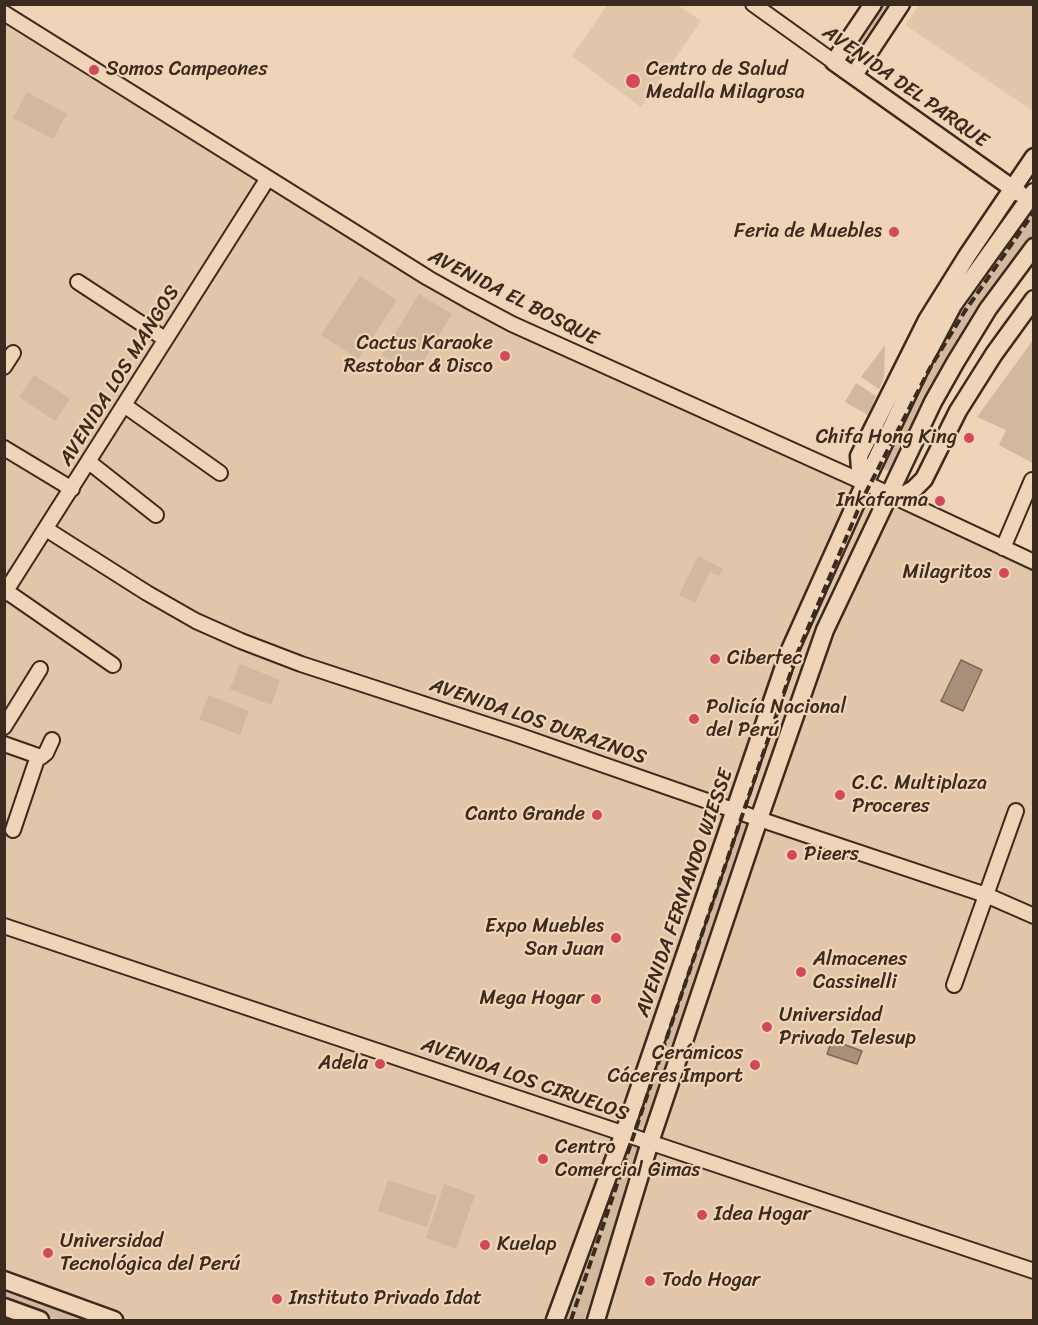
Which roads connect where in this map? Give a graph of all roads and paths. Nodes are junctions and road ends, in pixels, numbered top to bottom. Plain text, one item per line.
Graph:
1 (753, 4) edge
2 (873, 4) edge
3 (901, 4) edge
4 (4, 13) edge
5 (834, 62) junction
6 (854, 75) junction
7 (1034, 157) edge
8 (268, 178) junction
9 (1012, 188) junction
10 (1032, 198) edge
11 (1034, 247) edge
12 (78, 282) dead end
13 (1034, 300) edge
14 (165, 339) junction
15 (14, 353) dead end
16 (4, 367) edge
17 (124, 405) junction
18 (4, 448) edge
19 (88, 462) junction
20 (220, 473) dead end
21 (1034, 481) edge
22 (865, 483) junction
23 (72, 489) junction
24 (889, 495) junction
25 (156, 515) dead end
26 (46, 529) junction
27 (1003, 548) junction
28 (1034, 562) edge
29 (824, 574) junction
30 (847, 584) junction
31 (5, 593) edge
32 (113, 665) dead end
33 (40, 669) dead end
34 (4, 727) edge
35 (761, 736) junction
36 (52, 740) dead end
37 (4, 744) edge
38 (785, 744) junction
39 (38, 756) junction
40 (735, 810) junction
41 (1016, 811) dead end
42 (759, 819) junction
43 (14, 830) dead end
44 (986, 895) junction
45 (1034, 916) edge
46 (4, 926) edge
47 (954, 986) dead end
48 (624, 1133) junction
49 (650, 1142) junction
50 (1034, 1271) edge
51 (4, 1280) edge
52 (4, 1307) edge
53 (40, 1320) edge
54 (114, 1320) edge
55 (555, 1320) edge
56 (596, 1320) edge

1 - 5 street, AVENIDA DEL PARQUE
2 - 5 main road
3 - 6 main road
4 - 8 street, AVENIDA EL BOSQUE
5 - 6 main road, AVENIDA DEL PARQUE
6 - 9 main road, AVENIDA DEL PARQUE
7 - 9 main road
8 - 14 street, AVENIDA LOS MANGOS
8 - 22 street, AVENIDA EL BOSQUE
9 - 10 main road, AVENIDA DEL PARQUE
9 - 22 main road
10 - 22 main road, AVENIDA FERNANDO WIESSE
11 - 24 main road
12 - 14 street
13 - 24 main road
14 - 17 street, AVENIDA LOS MANGOS
15 - 16 street
17 - 19 street, AVENIDA LOS MANGOS
17 - 20 street
18 - 23 street
19 - 23 street, AVENIDA LOS MANGOS
19 - 25 street
21 - 27 street
22 - 24 street, AVENIDA EL BOSQUE
22 - 29 main road, AVENIDA FERNANDO WIESSE
23 - 26 street, AVENIDA LOS MANGOS
24 - 27 street, AVENIDA EL BOSQUE
24 - 30 main road
26 - 31 street, AVENIDA LOS MANGOS
26 - 40 street, AVENIDA LOS DURAZNOS
27 - 28 street, AVENIDA EL BOSQUE
29 - 30 main road
29 - 35 main road, AVENIDA FERNANDO WIESSE
30 - 38 main road
31 - 32 street
33 - 34 street
35 - 38 main road
35 - 40 main road, AVENIDA FERNANDO WIESSE
36 - 39 street
37 - 39 street
38 - 42 main road
39 - 43 street
40 - 42 street, AVENIDA LOS DURAZNOS
40 - 48 main road, AVENIDA FERNANDO WIESSE
41 - 44 street
42 - 44 street, AVENIDA LOS DURAZNOS
42 - 49 main road
44 - 45 street, AVENIDA LOS DURAZNOS
44 - 47 street
46 - 48 street, AVENIDA LOS CIRUELOS
48 - 49 street, AVENIDA LOS CIRUELOS
48 - 55 main road, AVENIDA FERNANDO WIESSE
49 - 50 street, AVENIDA LOS CIRUELOS
49 - 56 main road
51 - 54 main road
52 - 53 main road

